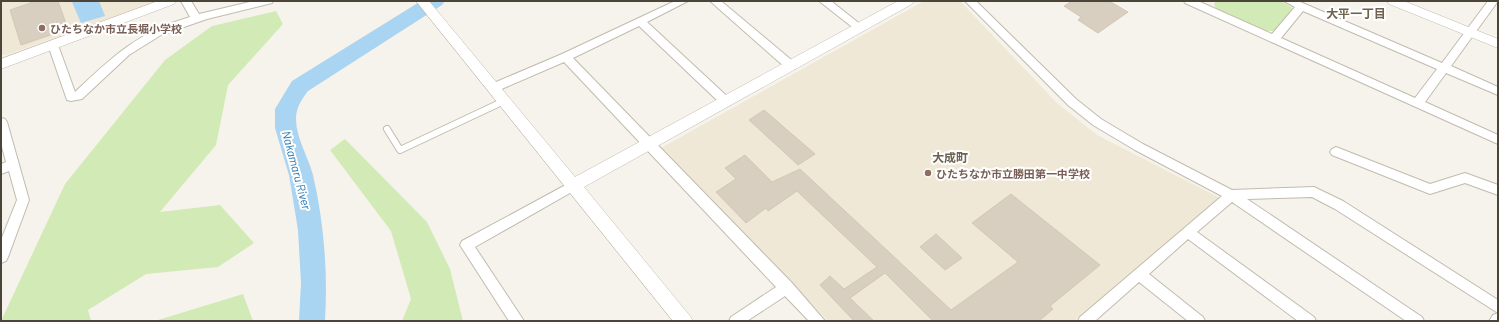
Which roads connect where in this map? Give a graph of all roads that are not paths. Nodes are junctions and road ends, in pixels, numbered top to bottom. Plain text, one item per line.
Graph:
1 (170, 1) edge
2 (186, 1) edge
3 (268, 1) edge
4 (422, 1) edge
5 (683, 1) edge
6 (715, 1) edge
7 (824, 1) edge
8 (908, 1) edge
9 (970, 1) edge
10 (1189, 1) edge
11 (1289, 1) edge
12 (1393, 1) edge
13 (1493, 1) edge
14 (1207, 4) edge
15 (1301, 6) junction
16 (196, 18) junction
17 (641, 22) junction
18 (860, 28) junction
19 (1469, 32) junction
20 (1274, 39) junction
21 (1498, 44) edge
22 (53, 45) junction
23 (566, 57) junction
24 (1, 64) edge
25 (791, 66) junction
26 (1444, 68) junction
27 (493, 88) junction
28 (1498, 91) edge
29 (504, 102) junction
30 (726, 102) junction
31 (1418, 103) junction
32 (1, 122) edge
33 (387, 129) dead end
34 (1498, 140) edge
35 (4, 144) edge
36 (648, 144) junction
37 (1336, 152) dead end
38 (13, 164) junction
39 (1, 169) edge
40 (573, 186) junction
41 (1498, 190) edge
42 (1231, 195) junction
43 (1188, 232) junction
44 (1, 257) edge
45 (1139, 274) junction
46 (787, 287) junction
47 (1498, 307) edge
48 (518, 321) edge
49 (684, 321) edge
50 (736, 321) edge
51 (818, 321) edge
52 (1085, 321) edge
53 (1198, 321) edge
54 (1309, 321) edge
55 (1417, 321) edge

1 - 22 street
2 - 16 street
3 - 16 street
4 - 27 street
5 - 17 street
6 - 25 street
7 - 18 street
8 - 18 street
9 - 42 street
10 - 14 street
11 - 15 street
12 - 19 street
13 - 19 street
14 - 20 street
15 - 20 street
15 - 26 street
16 - 22 street
17 - 23 street
17 - 30 street
18 - 25 street
19 - 21 street
19 - 26 street
20 - 31 street
22 - 24 street
23 - 27 street
23 - 36 street
25 - 30 street
26 - 28 street
26 - 31 street
27 - 29 street
29 - 33 lane
29 - 40 street
30 - 36 street
31 - 34 street
32 - 35 street
35 - 38 street
36 - 40 street
36 - 46 street
37 - 41 street
38 - 39 street
38 - 44 street
40 - 48 street
40 - 49 street
42 - 43 street
42 - 47 street
42 - 55 street
43 - 45 street
43 - 54 street
45 - 52 street
45 - 53 street
46 - 50 street
46 - 51 street

